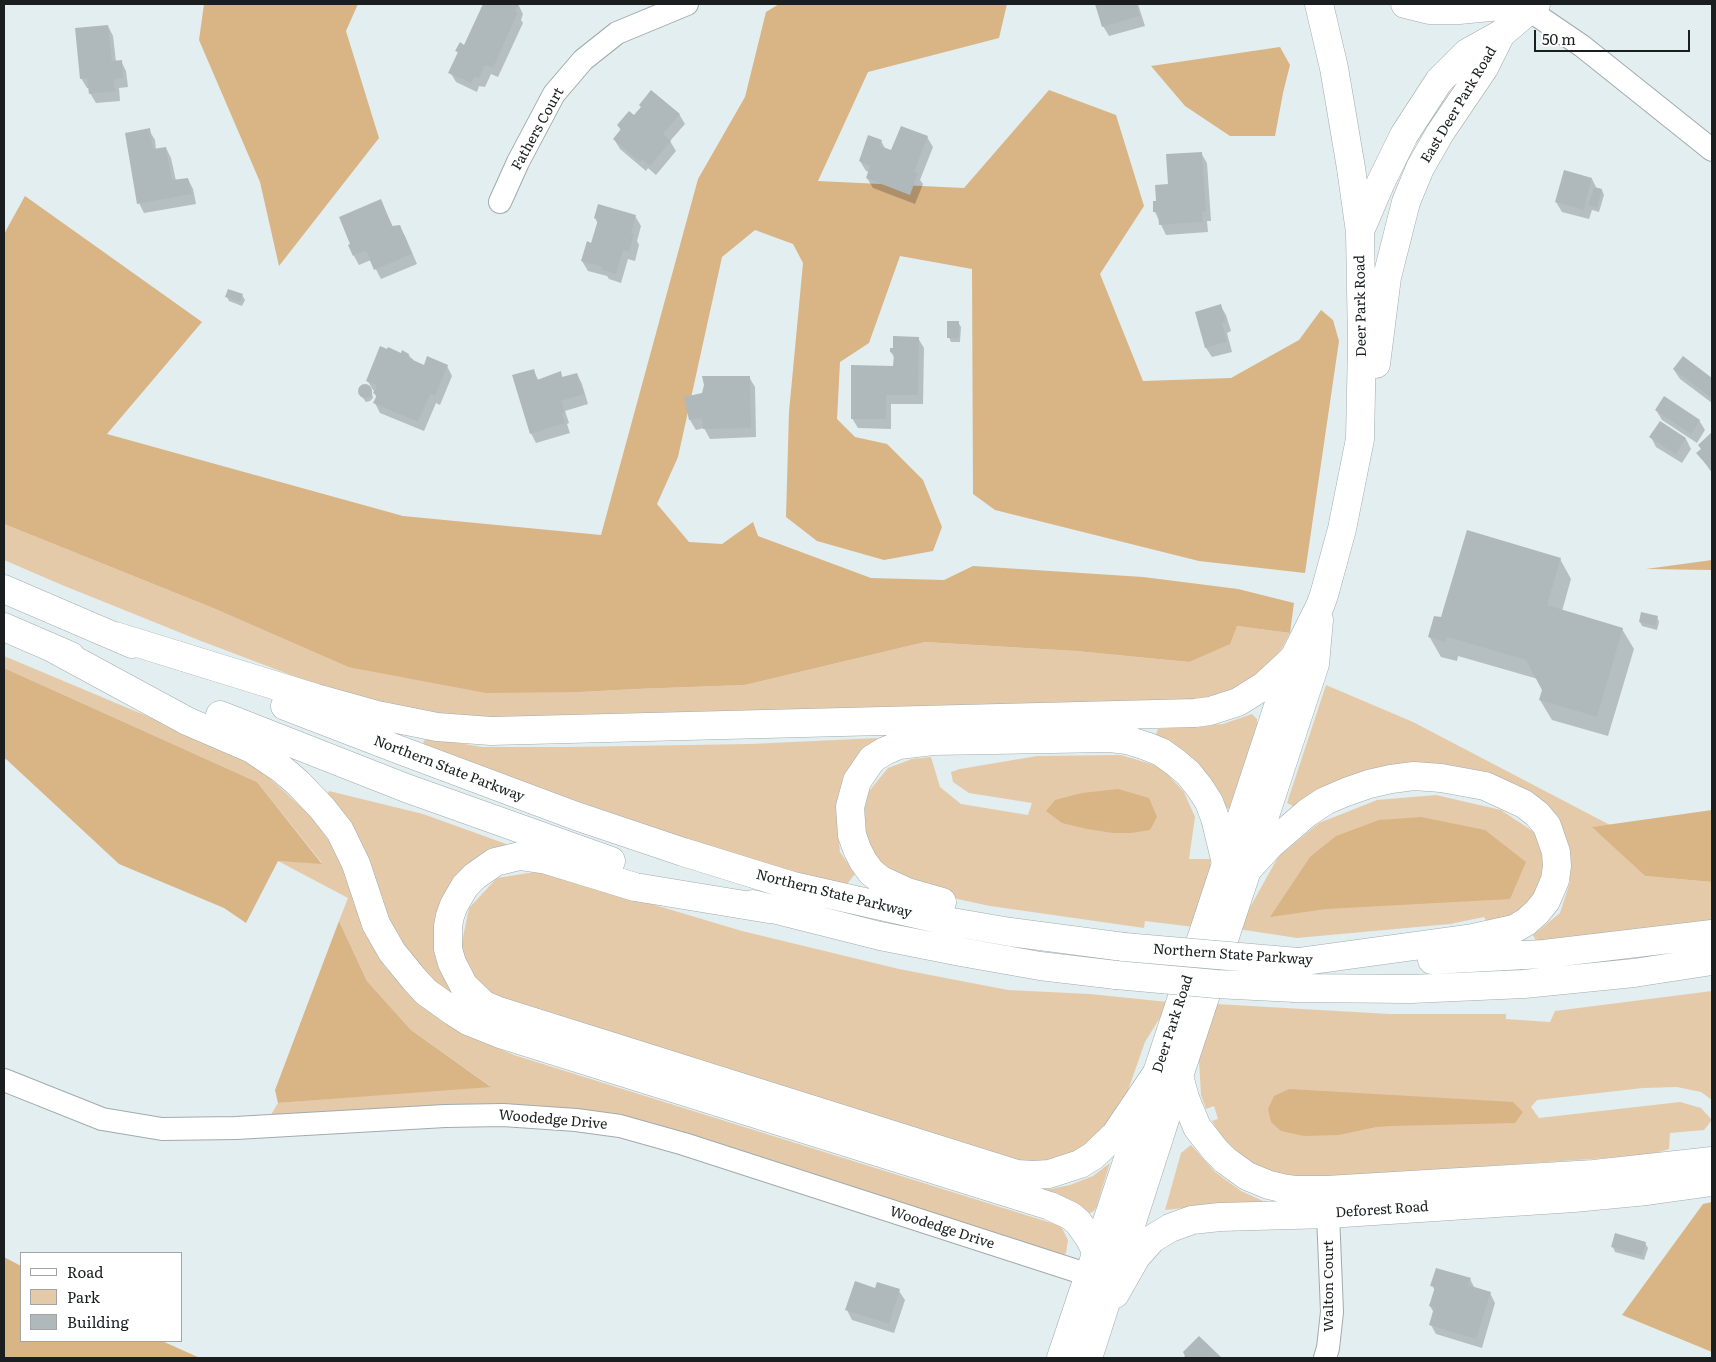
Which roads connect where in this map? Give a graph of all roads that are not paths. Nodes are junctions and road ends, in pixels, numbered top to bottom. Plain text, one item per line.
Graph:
1 (687, 4) edge
2 (1319, 4) edge
3 (1405, 4) edge
4 (1532, 7) edge
5 (1501, 34) junction
6 (1712, 150) edge
7 (500, 202) dead end
8 (1360, 232) junction
9 (1360, 438) junction
10 (4, 589) edge
11 (1320, 606) junction
12 (4, 627) edge
13 (114, 636) junction
14 (54, 649) junction
15 (1294, 658) junction
16 (1237, 866) junction
17 (769, 909) junction
18 (1712, 934) edge
19 (1068, 940) junction
20 (1712, 961) edge
21 (1298, 962) junction
22 (1168, 1075) junction
23 (4, 1080) edge
24 (1712, 1161) edge
25 (1712, 1182) edge
26 (1328, 1214) junction
27 (1093, 1264) junction
28 (1100, 1320) junction
29 (1061, 1358) edge
30 (1088, 1358) edge
31 (1325, 1358) edge

1 - 7 street, Fathers Court
2 - 8 main road, Deer Park Road
3 - 4 main road
4 - 5 main road, East Deer Park Road
4 - 6 street
5 - 8 main road, East Deer Park Road
5 - 9 main road, East Deer Park Road
8 - 9 main road, Deer Park Road
9 - 11 main road, Deer Park Road
10 - 13 main road, Northern State Parkway
11 - 15 main road, Deer Park Road
11 - 16 main road, Deer Park Road
12 - 14 main road, Northern State Parkway
13 - 15 main road
13 - 19 main road, Northern State Parkway
14 - 17 main road, Northern State Parkway
14 - 27 main road
15 - 16 main road, Deer Park Road
16 - 19 main road
16 - 21 main road
16 - 22 main road, Deer Park Road
17 - 20 main road, Northern State Parkway, bridge
17 - 22 main road
18 - 21 main road, Northern State Parkway
19 - 21 main road, Northern State Parkway, bridge
22 - 24 main road, Deforest Road
22 - 27 main road, Deer Park Road
22 - 28 main road, Deer Park Road
23 - 27 street, Woodedge Drive
25 - 26 main road, Deforest Road
26 - 28 main road, Deforest Road
26 - 31 street, Walton Court
27 - 29 main road, Deer Park Road
28 - 30 main road, Deer Park Road

